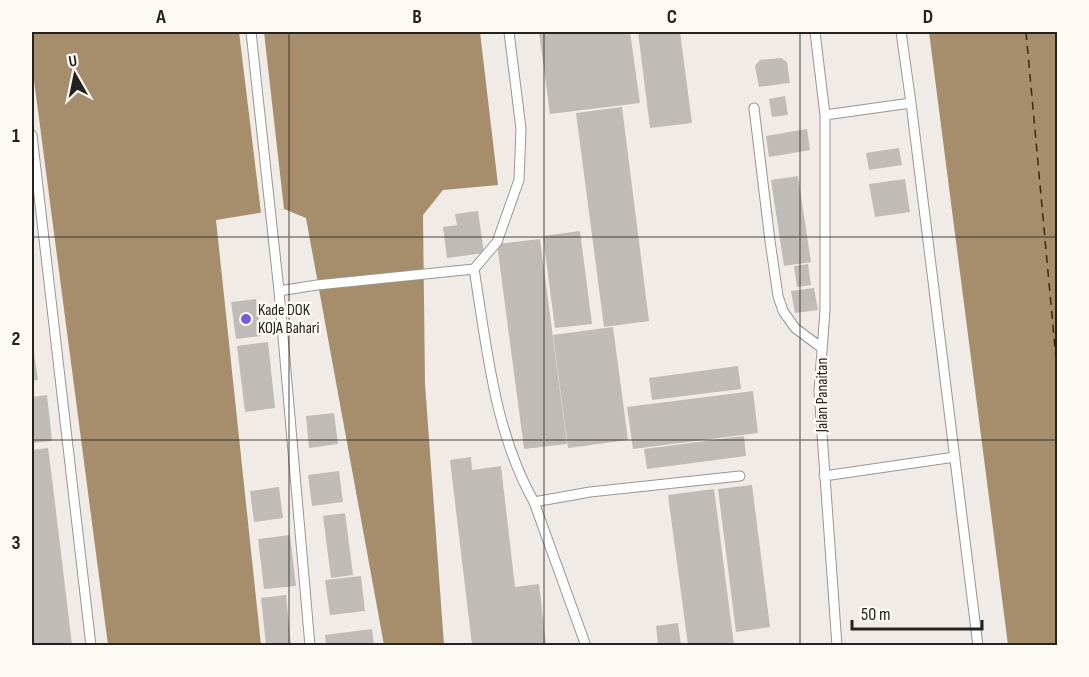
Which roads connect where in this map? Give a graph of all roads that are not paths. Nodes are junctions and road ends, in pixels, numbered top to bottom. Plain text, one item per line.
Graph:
1 (251, 32) edge
2 (509, 32) edge
3 (815, 32) edge
4 (902, 32) edge
5 (912, 103) junction
6 (754, 108) dead end
7 (825, 115) junction
8 (32, 135) edge
9 (474, 269) junction
10 (279, 291) junction
11 (822, 348) junction
12 (955, 457) junction
13 (740, 476) dead end
14 (824, 476) junction
15 (534, 502) junction
16 (91, 645) edge
17 (310, 645) edge
18 (586, 645) edge
19 (837, 645) edge
20 (978, 645) edge

1 - 10 lane
2 - 9 lane
3 - 7 lane, Jalan Panaitan
4 - 5 lane
5 - 7 lane
5 - 12 lane
6 - 11 lane
7 - 11 lane, Jalan Panaitan
8 - 16 lane
9 - 10 lane
9 - 15 lane
10 - 17 lane
11 - 14 lane, Jalan Panaitan
12 - 14 lane
12 - 20 lane
13 - 15 lane
14 - 19 lane, Jalan Panaitan
15 - 18 lane

